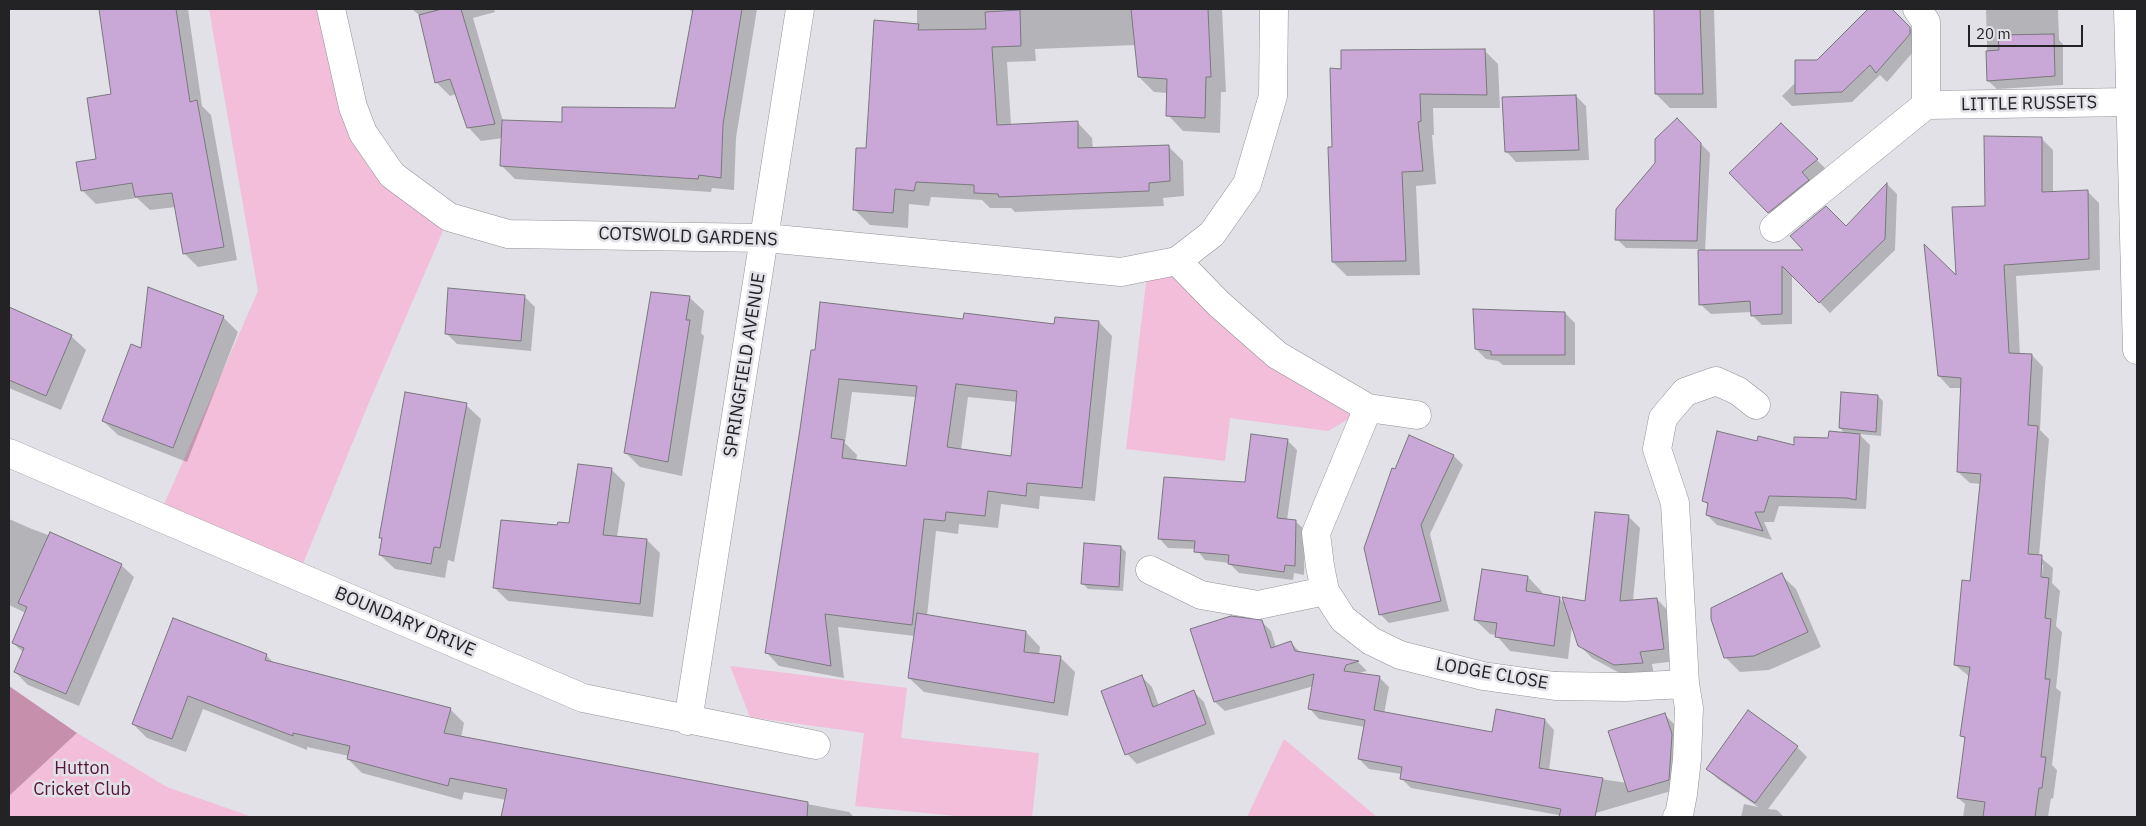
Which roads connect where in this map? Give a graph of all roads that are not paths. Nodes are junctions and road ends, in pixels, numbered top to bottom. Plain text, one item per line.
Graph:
1 (331, 9) edge
2 (800, 9) edge
3 (1274, 9) edge
4 (1917, 9) edge
5 (2128, 9) edge
6 (2132, 102) junction
7 (1926, 105) junction
8 (1774, 228) dead end
9 (766, 238) junction
10 (1177, 262) junction
11 (2137, 350) edge
12 (1756, 405) dead end
13 (1368, 408) junction
14 (1417, 415) dead end
15 (9, 453) edge
16 (1150, 570) dead end
17 (1325, 591) junction
18 (1685, 684) junction
19 (688, 721) junction
20 (816, 745) dead end
21 (1677, 817) edge

1 - 9 street, COTSWOLD GARDENS
2 - 9 street, SPRINGFIELD AVENUE
3 - 10 street, COTSWOLD GARDENS
4 - 7 street
5 - 6 street
6 - 7 street, LITTLE RUSSETS
6 - 11 street
7 - 8 street
9 - 10 street, COTSWOLD GARDENS
9 - 19 street, SPRINGFIELD AVENUE
10 - 13 street
12 - 18 street
13 - 14 street
13 - 17 street, LODGE CLOSE
15 - 19 street, BOUNDARY DRIVE
16 - 17 street
17 - 18 street, LODGE CLOSE
18 - 21 street
19 - 20 street, BOUNDARY DRIVE

